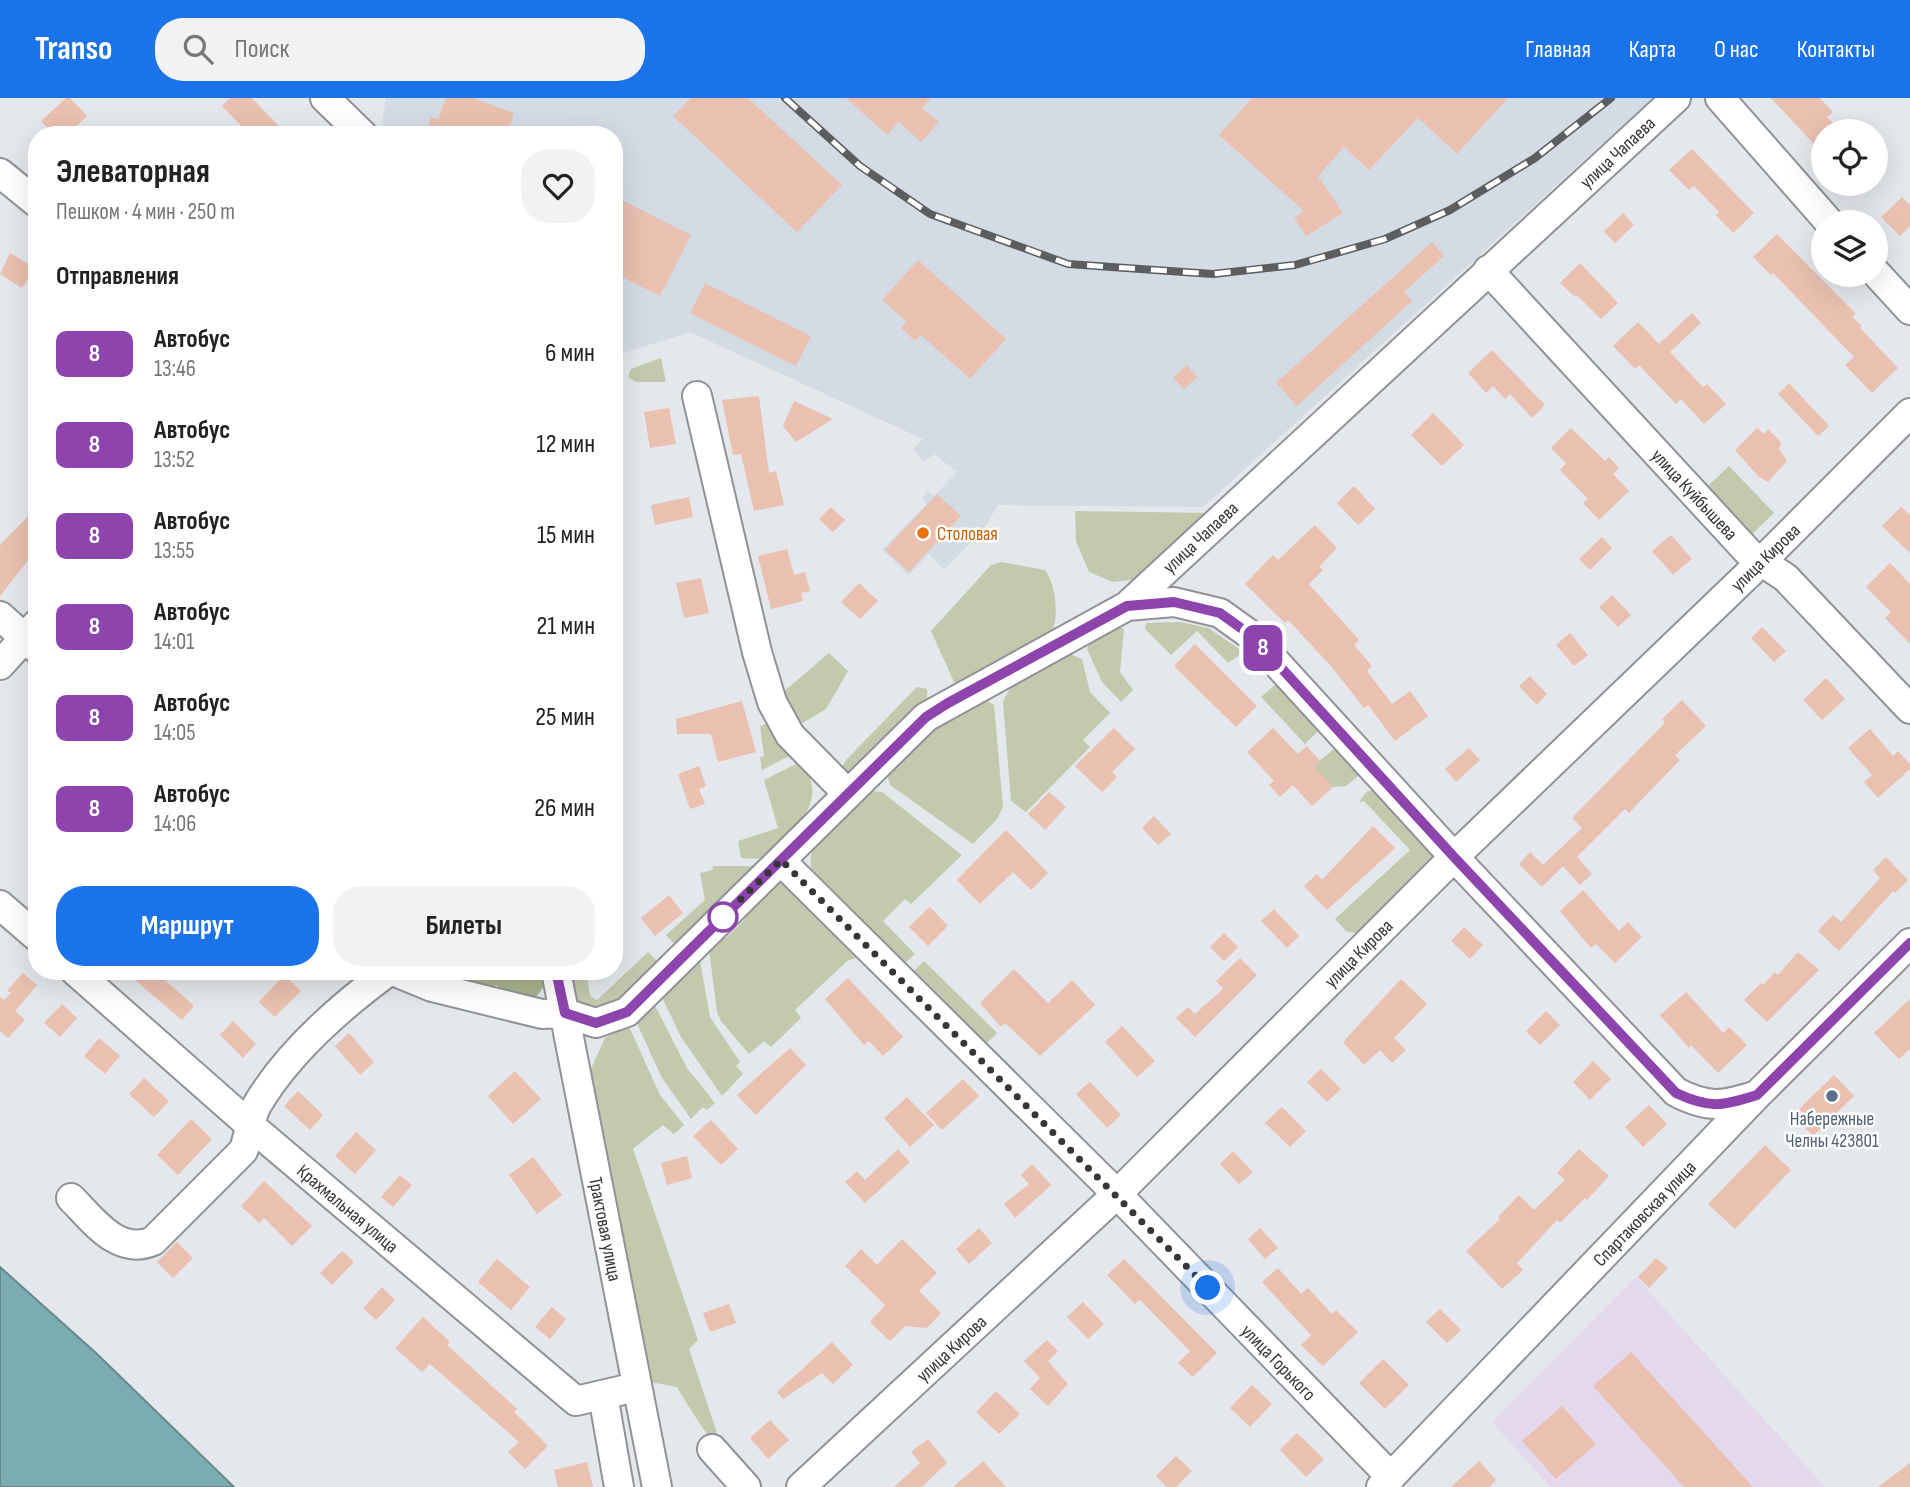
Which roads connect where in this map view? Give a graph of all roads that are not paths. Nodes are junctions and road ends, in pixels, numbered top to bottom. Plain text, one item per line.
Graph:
1 (325, 98) edge
2 (1676, 98) edge
3 (1720, 98) edge
4 (354, 126) edge
5 (0, 173) edge
6 (28, 196) edge
7 (1818, 210) edge
8 (1488, 270) junction
9 (1888, 286) edge
10 (1910, 310) edge
11 (697, 396) dead end
12 (1910, 413) edge
13 (1762, 561) junction
14 (1127, 606) junction
15 (0, 617) edge
16 (28, 634) edge
17 (28, 641) edge
18 (0, 665) edge
19 (1910, 709) edge
20 (848, 793) junction
21 (1454, 857) junction
22 (781, 860) junction
23 (0, 905) edge
24 (28, 929) edge
25 (1910, 943) edge
26 (85, 980) edge
27 (378, 980) edge
28 (409, 980) edge
29 (558, 980) edge
30 (565, 1013) junction
31 (1757, 1095) junction
32 (252, 1127) junction
33 (1117, 1194) junction
34 (71, 1198) dead end
35 (636, 1387) junction
36 (603, 1395) junction
37 (712, 1449) dead end
38 (1386, 1482) edge
39 (618, 1487) edge
40 (657, 1487) edge
41 (746, 1487) edge
42 (801, 1487) edge

1 - 4 street
2 - 8 street, улица Чапаева
3 - 7 street
5 - 6 street
8 - 13 street, улица Куйбышева
8 - 14 street, улица Чапаева
9 - 10 street
11 - 20 street
12 - 13 street, улица Кирова
13 - 19 street, улица Куйбышева
13 - 21 street, улица Кирова
14 - 20 street, улица Чапаева
14 - 21 street
15 - 16 street
17 - 18 street
20 - 22 street, улица Чапаева
21 - 31 street
21 - 33 street, улица Кирова
22 - 30 street, улица Чапаева
22 - 33 street, улица Горького
23 - 24 street
25 - 31 street, Спартаковская улица
26 - 32 street, Крахмальная улица
27 - 32 street
28 - 30 street, улица Чапаева
29 - 30 street, Трактовая улица
30 - 35 street, Трактовая улица
31 - 38 street, Спартаковская улица
32 - 34 street
32 - 36 street, Крахмальная улица
33 - 38 street, улица Горького
33 - 42 street, улица Кирова
35 - 36 street, Крахмальная улица
35 - 40 street, Трактовая улица
36 - 39 street
37 - 41 street

